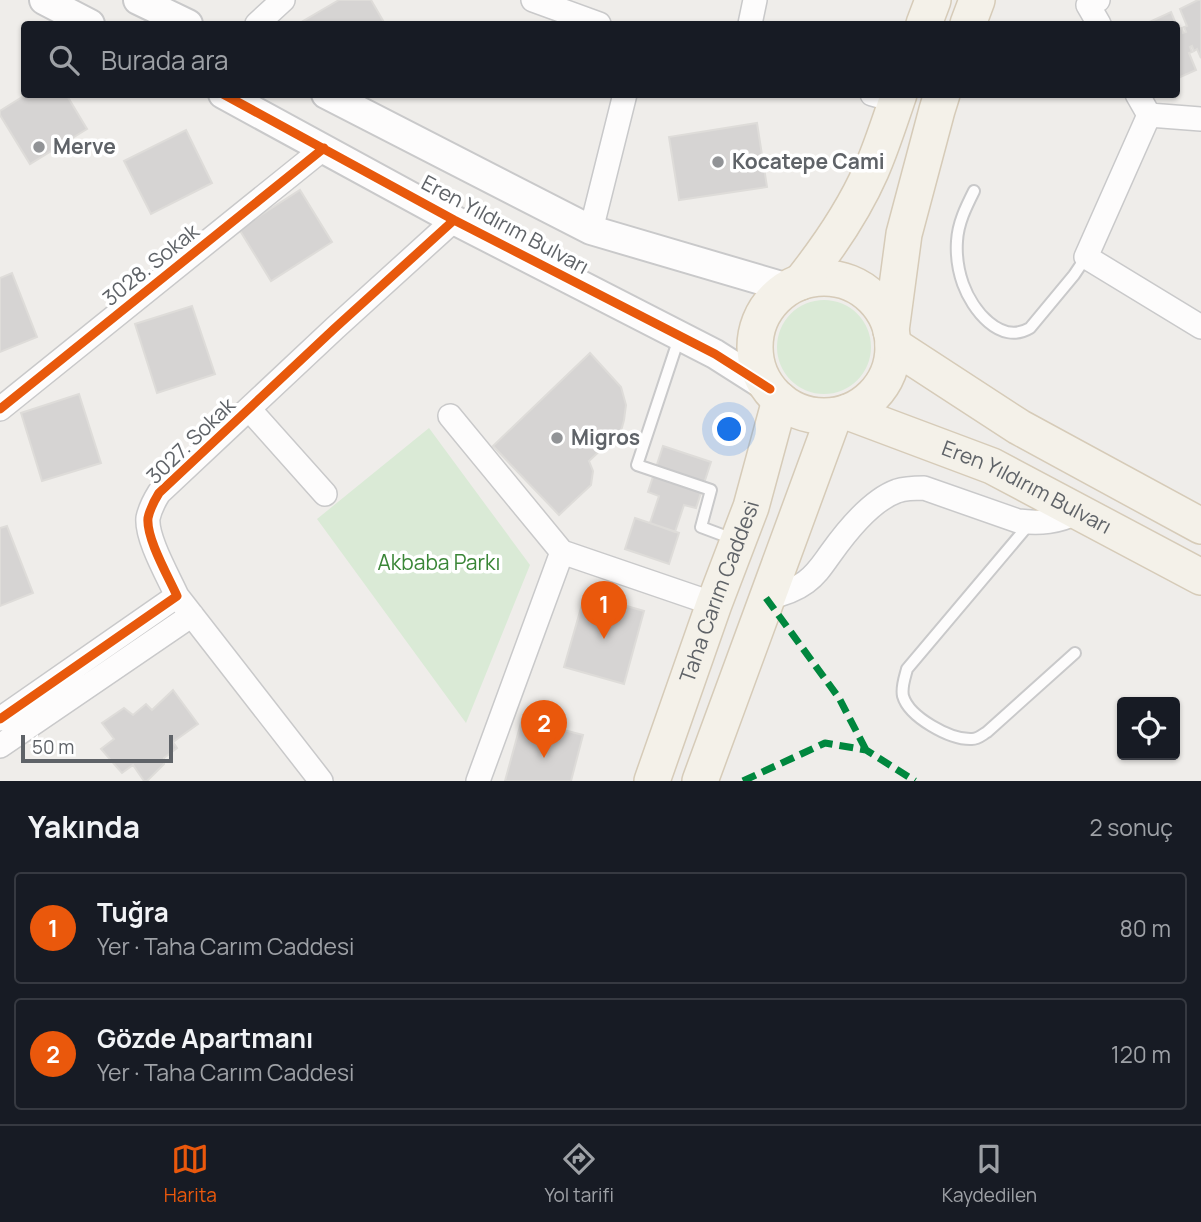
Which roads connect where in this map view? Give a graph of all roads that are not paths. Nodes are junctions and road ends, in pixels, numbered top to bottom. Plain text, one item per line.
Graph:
1 (44, 0) edge
2 (138, 0) edge
3 (283, 0) edge
4 (533, 0) edge
5 (755, 0) edge
6 (933, 0) edge
7 (976, 0) edge
8 (1098, 0) edge
9 (84, 21) edge
10 (182, 21) edge
11 (260, 21) edge
12 (591, 21) edge
13 (751, 21) edge
14 (925, 21) edge
15 (969, 21) edge
16 (1097, 21) edge
17 (230, 98) edge
18 (334, 98) edge
19 (624, 98) edge
20 (889, 98) edge
21 (941, 98) edge
22 (1140, 98) edge
23 (1149, 115) junction
24 (1201, 119) edge
25 (324, 148) junction
26 (974, 191) dead end
27 (454, 220) junction
28 (591, 230) junction
29 (1086, 257) junction
30 (795, 285) junction
31 (1201, 327) edge
32 (680, 336) junction
33 (892, 338) junction
34 (775, 395) junction
35 (0, 409) edge
36 (249, 409) junction
37 (841, 414) junction
38 (450, 416) dead end
39 (325, 494) dead end
40 (1078, 512) junction
41 (1031, 522) junction
42 (1201, 526) edge
43 (738, 541) junction
44 (562, 552) junction
45 (1201, 577) edge
46 (177, 596) junction
47 (766, 598) junction
48 (714, 604) junction
49 (192, 615) junction
50 (1075, 653) dead end
51 (0, 719) edge
52 (0, 746) edge
53 (321, 781) edge
54 (478, 781) edge
55 (652, 781) edge
56 (700, 781) edge

1 - 9 street
2 - 10 street
3 - 11 street
4 - 12 street
5 - 13 street
6 - 14 main road
7 - 15 main road
8 - 16 street
17 - 25 street, Eren Yıldırım Bulvarı
18 - 28 street, Eren Yıldırım Bulvarı
19 - 28 street
20 - 30 main road
21 - 33 main road
22 - 23 street
23 - 24 street
23 - 29 street
25 - 27 street, Eren Yıldırım Bulvarı
25 - 35 street, 3028. Sokak
26 - 29 lane
27 - 32 street, Eren Yıldırım Bulvarı
27 - 36 street, 3027. Sokak
28 - 30 street, Eren Yıldırım Bulvarı
29 - 31 street
30 - 33 main road
30 - 34 main road
32 - 34 street, Eren Yıldırım Bulvarı
32 - 43 lane
33 - 37 main road
33 - 42 main road
34 - 37 main road
34 - 43 main road, Taha Carım Caddesi
36 - 39 street
36 - 46 street, 3027. Sokak
37 - 40 main road, Eren Yıldırım Bulvarı
37 - 47 main road
38 - 44 street
40 - 41 street
40 - 45 main road, Eren Yıldırım Bulvarı
41 - 47 street
41 - 50 lane
43 - 48 main road, Taha Carım Caddesi
44 - 48 street
44 - 54 street
46 - 49 street, 3027. Sokak
46 - 51 street
47 - 56 main road
48 - 55 main road, Taha Carım Caddesi
49 - 52 street
49 - 53 street, 3027. Sokak

